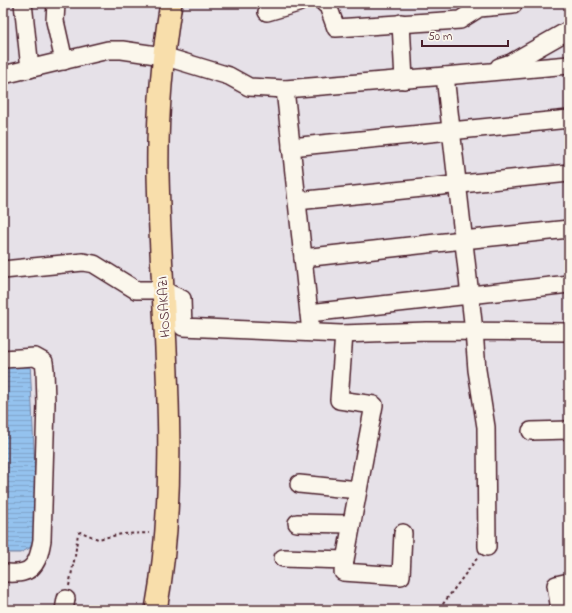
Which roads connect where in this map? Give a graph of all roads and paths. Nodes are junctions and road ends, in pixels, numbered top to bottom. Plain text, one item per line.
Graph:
1 (23, 3) edge
2 (56, 3) edge
3 (171, 3) edge
4 (298, 3) edge
5 (324, 3) edge
6 (513, 5) dead end
7 (267, 12) dead end
8 (401, 23) junction
9 (569, 30) edge
10 (163, 56) junction
11 (64, 61) junction
12 (569, 65) edge
13 (30, 69) junction
14 (482, 73) junction
15 (3, 75) edge
16 (445, 76) junction
17 (404, 80) junction
18 (285, 88) junction
19 (569, 119) edge
20 (451, 130) junction
21 (291, 147) junction
22 (569, 173) edge
23 (457, 185) junction
24 (297, 201) junction
25 (569, 230) edge
26 (463, 240) junction
27 (303, 258) junction
28 (3, 270) edge
29 (569, 284) edge
30 (162, 290) junction
31 (469, 295) junction
32 (309, 313) junction
33 (474, 331) junction
34 (569, 332) edge
35 (311, 333) junction
36 (344, 334) junction
37 (3, 359) edge
38 (569, 430) edge
39 (531, 431) dead end
40 (299, 484) dead end
41 (358, 490) junction
42 (297, 522) dead end
43 (352, 524) junction
44 (166, 533) junction
45 (403, 533) dead end
46 (486, 547) joint
47 (283, 558) dead end
48 (345, 560) junction
49 (3, 573) edge
50 (569, 582) edge
51 (65, 604) edge
52 (156, 610) edge
53 (441, 610) edge
54 (560, 610) edge

1 - 13 street
2 - 11 street
3 - 10 main road, HOSAKAZI
4 - 7 street
5 - 8 street
6 - 8 street
8 - 17 street
9 - 14 street
10 - 11 street
10 - 18 street
10 - 30 main road, HOSAKAZI
11 - 13 street
12 - 14 street
13 - 15 street
14 - 16 street
16 - 17 street
16 - 20 street
17 - 18 street
18 - 21 street
19 - 20 street
20 - 21 street
20 - 23 street
21 - 24 street
22 - 23 street
23 - 24 street
23 - 26 street
24 - 27 street
25 - 26 street
26 - 27 street
26 - 31 street
27 - 32 street
28 - 30 street
29 - 31 street
30 - 35 street
30 - 44 main road, HOSAKAZI
31 - 32 street
31 - 33 street
32 - 35 street
33 - 34 street
33 - 36 street
33 - 46 street
35 - 36 street
36 - 41 street
37 - 49 street
38 - 39 street
40 - 41 street
41 - 43 street
42 - 43 street
43 - 48 street
44 - 51 path
44 - 52 main road, HOSAKAZI
45 - 48 street
46 - 53 path
47 - 48 street
50 - 54 street

